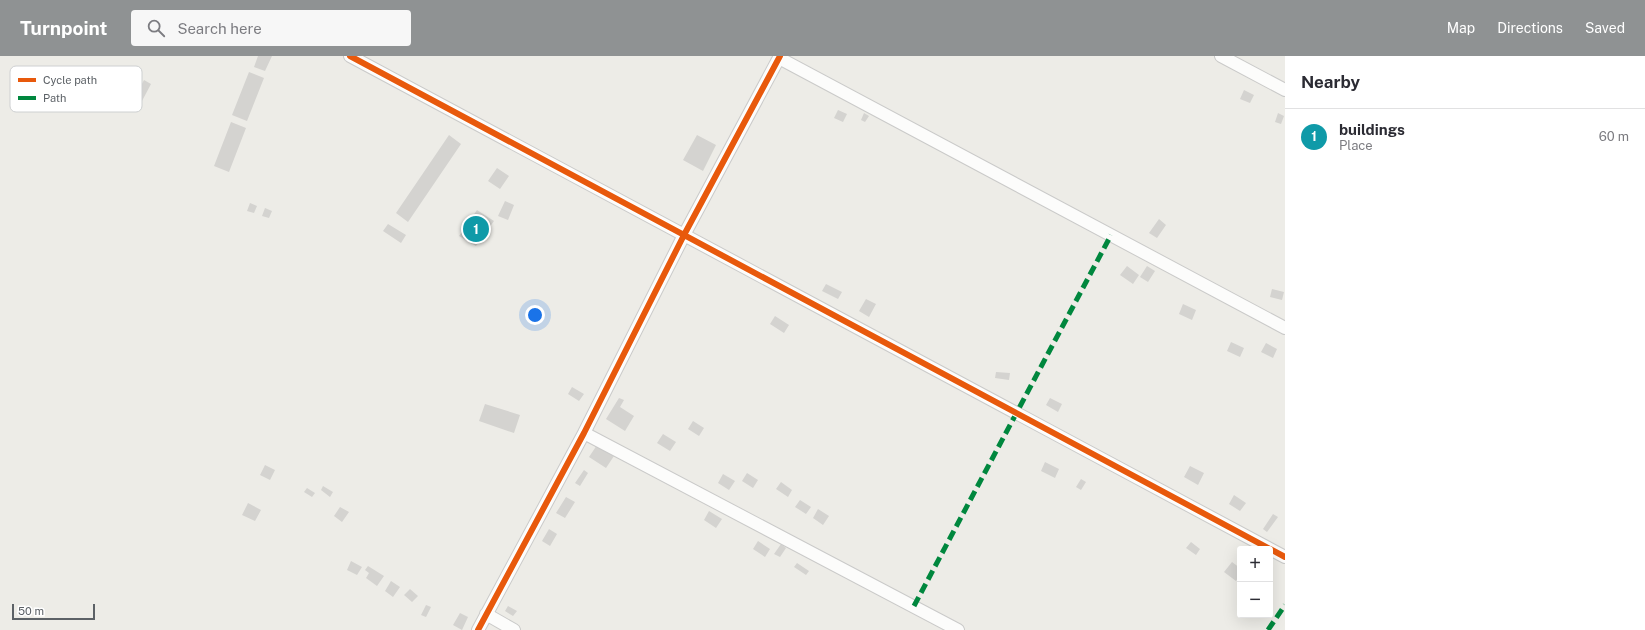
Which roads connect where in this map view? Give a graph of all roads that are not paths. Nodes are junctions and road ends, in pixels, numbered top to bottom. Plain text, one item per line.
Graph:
1 (350, 56) edge
2 (1221, 56) edge
3 (780, 57) edge
4 (1285, 90) edge
5 (684, 235) junction
6 (1285, 328) edge
7 (584, 433) junction
8 (1285, 557) edge
9 (486, 614) junction
10 (478, 630) edge
11 (514, 630) edge
12 (958, 630) edge

1 - 5 street
2 - 4 street
3 - 5 street
3 - 6 street
5 - 7 street
5 - 8 street
7 - 9 street
7 - 12 street
9 - 10 street
9 - 11 street

